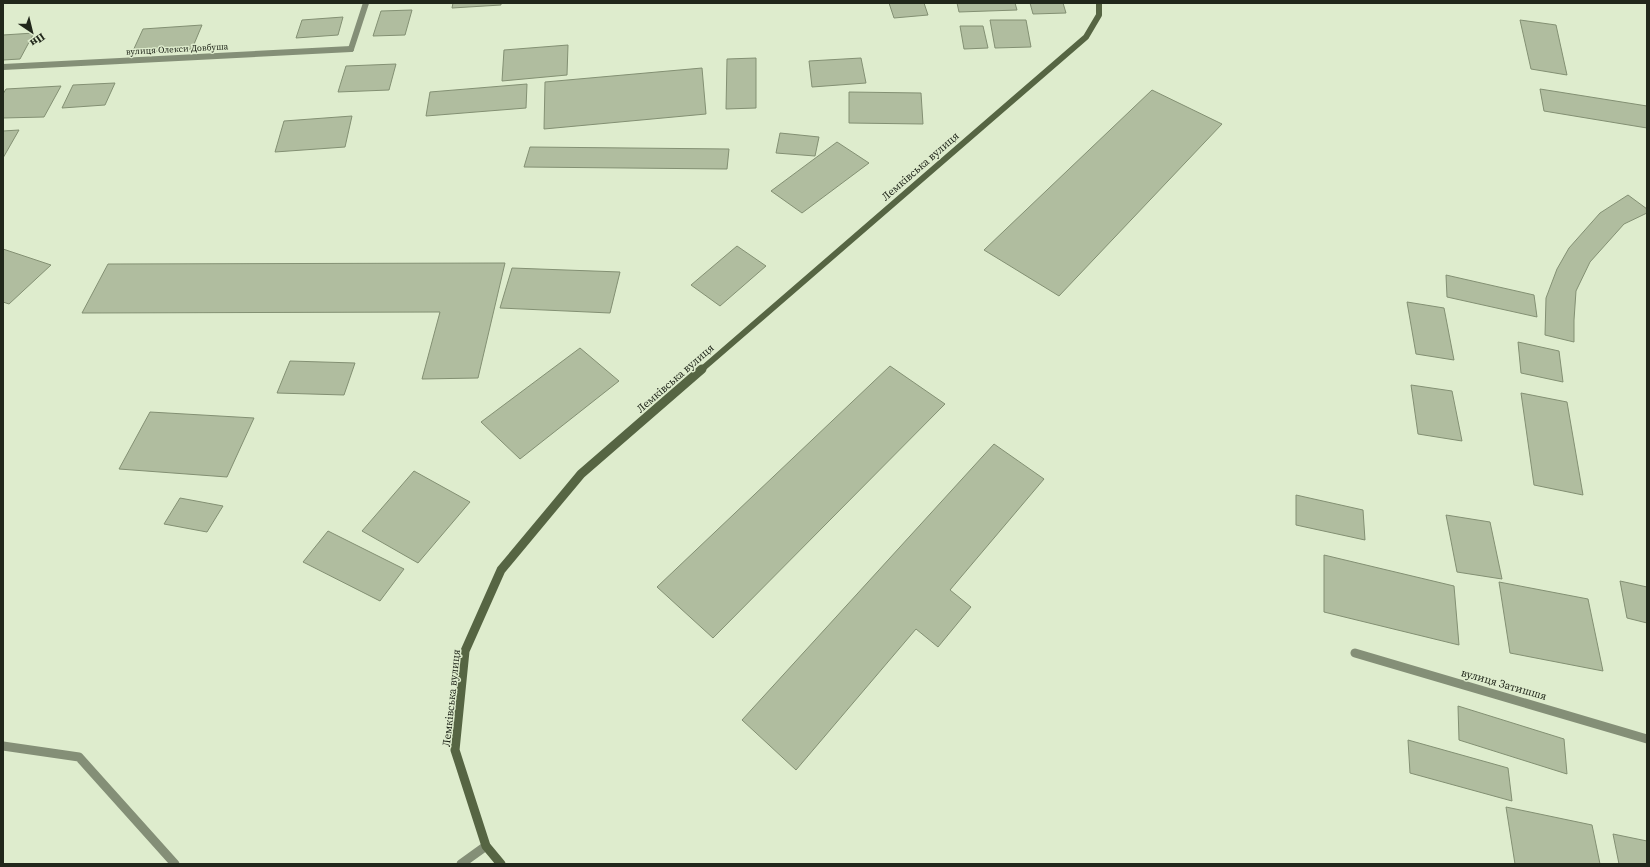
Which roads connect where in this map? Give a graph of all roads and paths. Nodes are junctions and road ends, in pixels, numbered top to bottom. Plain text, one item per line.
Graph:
1 (366, 3) edge
2 (1099, 3) edge
3 (3, 67) edge
4 (1355, 653) dead end
5 (1647, 739) edge
6 (3, 746) edge
7 (486, 846) junction
8 (175, 864) edge
9 (460, 864) edge
10 (502, 864) edge

1 - 3 street, вулиця Олекси Довбуша
2 - 7 main road, Лемківська вулиця
4 - 5 street, вулиця Затишшя
6 - 8 street
7 - 9 street
7 - 10 main road, Лемківська вулиця

